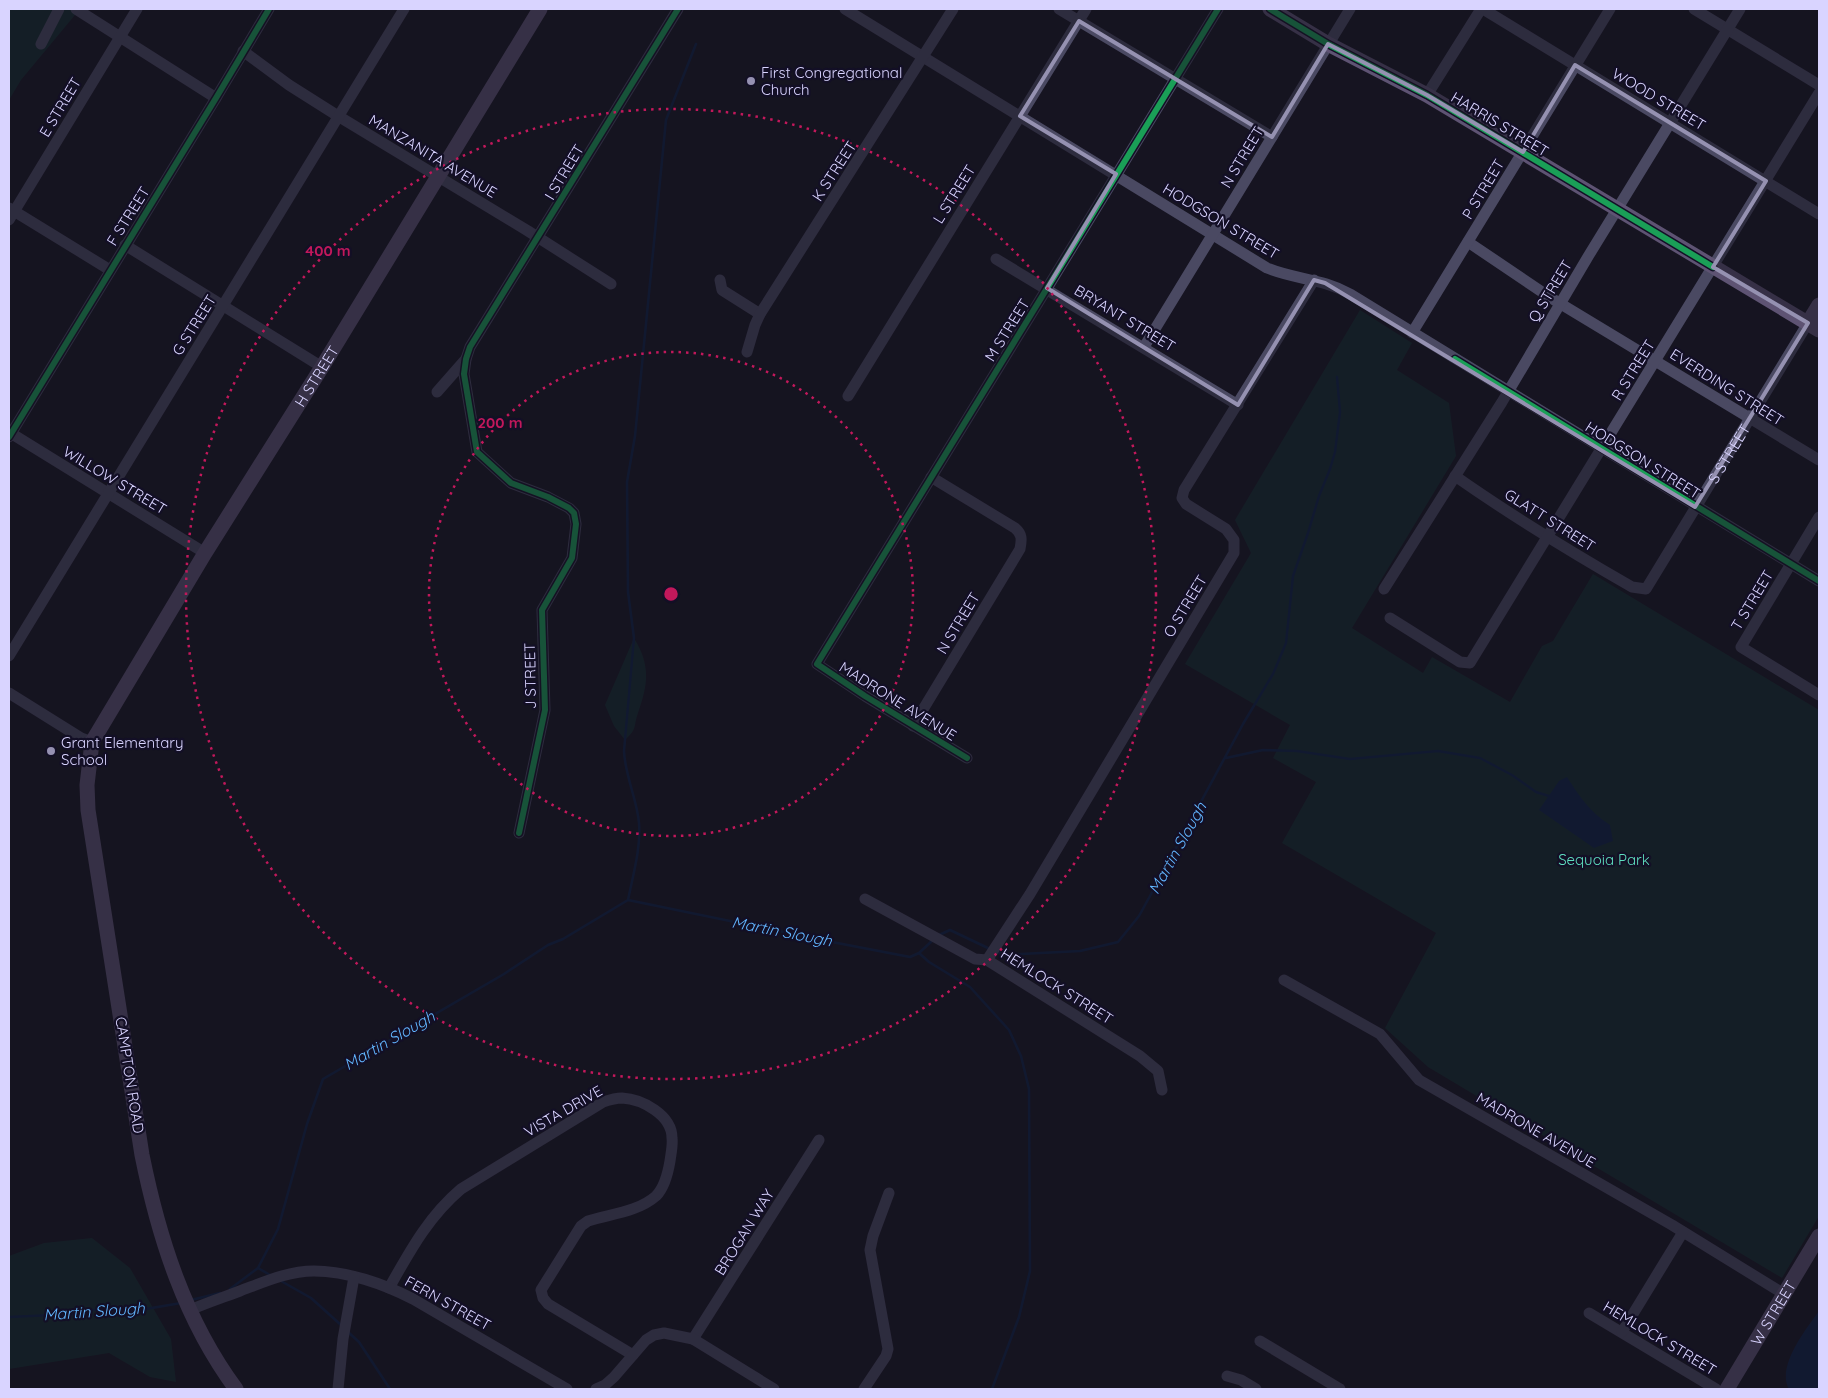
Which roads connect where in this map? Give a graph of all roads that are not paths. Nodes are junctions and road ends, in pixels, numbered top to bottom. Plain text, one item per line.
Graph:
1 (59, 9) edge
2 (76, 9) edge
3 (137, 9) edge
4 (269, 9) edge
5 (404, 9) edge
6 (540, 9) edge
7 (678, 9) edge
8 (845, 9) edge
9 (953, 9) edge
10 (1058, 9) edge
11 (1086, 9) edge
12 (1218, 9) edge
13 (1270, 9) edge
14 (1350, 9) edge
15 (1482, 9) edge
16 (1610, 9) edge
17 (1694, 9) edge
18 (1740, 9) edge
19 (1079, 21) junction
20 (1728, 30) junction
21 (120, 36) junction
22 (41, 44) dead end
23 (1328, 44) junction
24 (243, 51) junction
25 (924, 57) junction
26 (1575, 65) junction
27 (1175, 79) junction
28 (1819, 86) edge
29 (1819, 93) edge
30 (1427, 95) junction
31 (216, 98) junction
32 (338, 116) junction
33 (1020, 116) junction
34 (1670, 124) junction
35 (1272, 137) junction
36 (1522, 152) junction
37 (1116, 174) junction
38 (438, 176) junction
39 (1766, 181) junction
40 (1617, 209) junction
41 (10, 213) edge
42 (1819, 214) edge
43 (1213, 234) junction
44 (539, 238) junction
45 (1468, 242) junction
46 (125, 245) junction
47 (996, 258) dead end
48 (1713, 267) junction
49 (110, 270) junction
50 (720, 280) dead end
51 (1314, 280) junction
52 (610, 284) dead end
53 (1048, 288) junction
54 (1561, 304) junction
55 (1819, 305) edge
56 (223, 306) junction
57 (760, 314) junction
58 (1814, 327) edge
59 (1412, 333) junction
60 (1144, 347) junction
61 (747, 352) dead end
62 (466, 359) junction
63 (1656, 361) junction
64 (322, 367) junction
65 (437, 392) dead end
66 (1507, 392) junction
67 (848, 396) dead end
68 (1238, 405) junction
69 (1750, 419) junction
70 (9, 434) edge
71 (1602, 448) junction
72 (1819, 460) edge
73 (1454, 476) junction
74 (931, 477) junction
75 (108, 493) junction
76 (1695, 507) junction
77 (1819, 517) edge
78 (1548, 538) junction
79 (205, 553) junction
80 (1791, 564) junction
81 (1819, 582) edge
82 (1632, 587) joint
83 (1384, 589) dead end
84 (1390, 618) dead end
85 (9, 656) edge
86 (817, 664) joint
87 (9, 693) edge
88 (1819, 695) edge
89 (913, 726) junction
90 (92, 742) junction
91 (967, 758) dead end
92 (518, 833) dead end
93 (865, 899) dead end
94 (987, 960) junction
95 (1284, 980) dead end
96 (1162, 1090) dead end
97 (819, 1140) dead end
98 (889, 1193) dead end
99 (1683, 1232) junction
100 (1819, 1236) edge
101 (354, 1277) junction
102 (389, 1288) junction
103 (1784, 1294) junction
104 (190, 1310) junction
105 (1589, 1313) dead end
106 (1622, 1332) junction
107 (694, 1340) junction
108 (1260, 1341) dead end
109 (633, 1355) junction
110 (1227, 1376) dead end
111 (236, 1389) edge
112 (338, 1389) edge
113 (567, 1389) edge
114 (596, 1389) edge
115 (774, 1389) edge
116 (864, 1389) edge
117 (1256, 1389) edge
118 (1340, 1389) edge
119 (1716, 1389) edge
120 (1726, 1389) edge

1 - 22 street
2 - 21 street
3 - 21 street, E STREET
4 - 24 street, F STREET
5 - 32 street, G STREET
6 - 38 main road, H STREET
7 - 44 street, I STREET
8 - 25 street, HODGSON STREET
9 - 25 street, K STREET
10 - 19 street
11 - 19 street, L STREET
12 - 27 street, M STREET
13 - 23 main road, HARRIS STREET
14 - 23 street, N STREET
15 - 26 street, WOOD STREET
15 - 30 street
16 - 26 street, P STREET
17 - 20 street
18 - 20 street, Q STREET
19 - 27 street
19 - 33 street, L STREET
20 - 28 street
20 - 34 street, Q STREET
21 - 31 street
21 - 41 street, E STREET
23 - 30 main road, HARRIS STREET
23 - 35 street, N STREET
24 - 31 street, F STREET
24 - 32 street, MANZANITA AVENUE
25 - 33 street, HODGSON STREET
25 - 57 street, K STREET
26 - 34 street, WOOD STREET
26 - 36 street, P STREET
27 - 35 street
27 - 37 street, M STREET
29 - 39 street, R STREET
30 - 36 main road, HARRIS STREET
31 - 46 street, F STREET
32 - 38 street, MANZANITA AVENUE
32 - 56 street, G STREET
33 - 37 street, HODGSON STREET
33 - 67 street, L STREET
34 - 39 street, WOOD STREET
34 - 40 street, Q STREET
35 - 43 street, N STREET
36 - 40 main road, HARRIS STREET
36 - 45 street, P STREET
37 - 43 street, HODGSON STREET
37 - 53 street, M STREET
38 - 44 street, MANZANITA AVENUE
38 - 64 main road, H STREET
39 - 42 street, WOOD STREET
39 - 48 street, R STREET
40 - 48 main road, HARRIS STREET
40 - 54 street, Q STREET
41 - 49 street
43 - 51 street, HODGSON STREET
43 - 60 street, N STREET
44 - 52 street, MANZANITA AVENUE
44 - 62 street, I STREET
45 - 54 street, EVERDING STREET
45 - 59 street, P STREET
46 - 49 street, F STREET
46 - 56 street
47 - 53 street, BRYANT STREET
48 - 58 main road, HARRIS STREET
48 - 63 street, R STREET
49 - 70 street, F STREET
50 - 57 street
51 - 59 street, HODGSON STREET
51 - 68 street, O STREET
53 - 60 street, BRYANT STREET
53 - 74 street, M STREET
54 - 63 street, EVERDING STREET
54 - 66 street, Q STREET
55 - 58 main road, S STREET
56 - 64 street
56 - 75 street, G STREET
57 - 61 street, K STREET
58 - 69 street, S STREET
59 - 66 street, HODGSON STREET
60 - 68 street, BRYANT STREET
62 - 65 street
62 - 92 street, J STREET
63 - 69 street, EVERDING STREET
63 - 71 street, R STREET
64 - 79 main road, H STREET
66 - 71 street, HODGSON STREET
66 - 73 street, Q STREET
68 - 94 street, O STREET
69 - 72 street, EVERDING STREET
69 - 76 street, S STREET
70 - 75 street, WILLOW STREET
71 - 76 street, HODGSON STREET
71 - 78 street, R STREET
73 - 78 street, GLATT STREET
73 - 83 street, Q STREET
74 - 86 street, M STREET
74 - 89 street, N STREET
75 - 79 street, WILLOW STREET
75 - 85 street, G STREET
76 - 80 street, HODGSON STREET
76 - 82 street, S STREET
77 - 80 street, T STREET
78 - 82 street, GLATT STREET
78 - 84 street, R STREET
79 - 90 main road, H STREET
80 - 81 street, HODGSON STREET
80 - 88 street, T STREET
86 - 89 street, MADRONE AVENUE
87 - 90 street
89 - 91 street, MADRONE AVENUE
90 - 104 main road, CAMPTON ROAD
93 - 94 street, HEMLOCK STREET
94 - 96 street, HEMLOCK STREET
95 - 99 street, MADRONE AVENUE
97 - 107 street, BROGAN WAY
98 - 116 street
99 - 103 street, MADRONE AVENUE
99 - 106 street
100 - 103 main road, W STREET
101 - 102 street, FERN STREET
101 - 104 street, FERN STREET
101 - 112 street
102 - 109 street, VISTA DRIVE
102 - 113 street, FERN STREET
103 - 120 main road, W STREET
104 - 111 main road, CAMPTON ROAD
105 - 106 street, HEMLOCK STREET
106 - 119 street, HEMLOCK STREET
107 - 109 street
107 - 115 street
108 - 118 street
109 - 114 street
110 - 117 street

